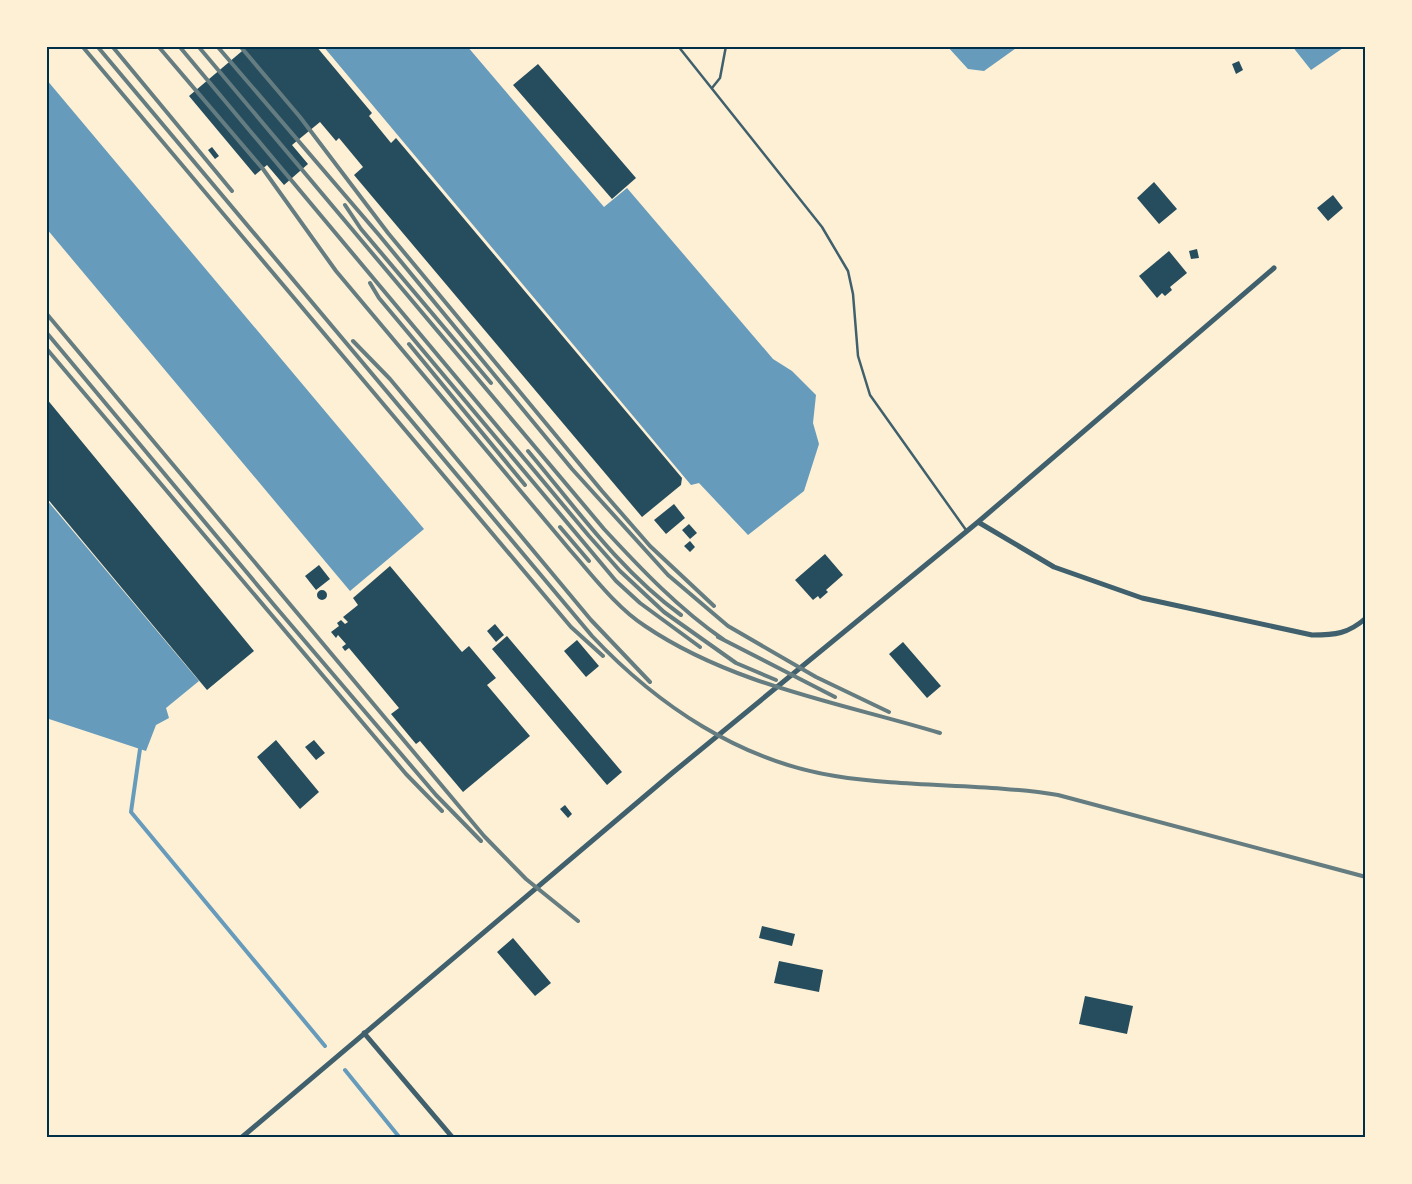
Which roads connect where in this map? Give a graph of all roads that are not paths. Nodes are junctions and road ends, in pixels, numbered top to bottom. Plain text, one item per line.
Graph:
1 (678, 46) edge
2 (726, 46) edge
3 (712, 88) junction
4 (1274, 268) dead end
5 (978, 522) junction
6 (967, 531) junction
7 (1366, 618) edge
8 (364, 1033) junction
9 (241, 1138) edge
10 (453, 1138) edge

1 - 3 lane
2 - 3 lane
3 - 6 lane
4 - 5 street
5 - 6 street
5 - 7 street
6 - 8 street
8 - 9 street
8 - 10 street

